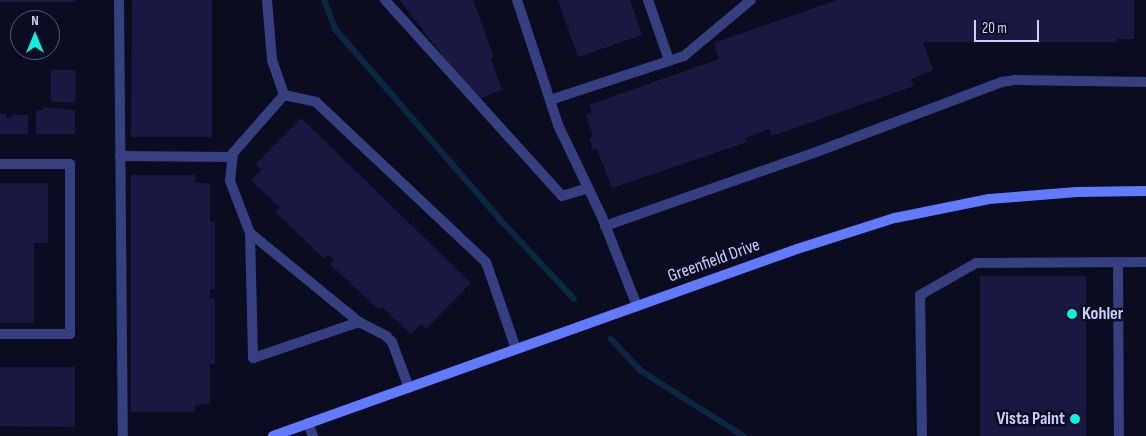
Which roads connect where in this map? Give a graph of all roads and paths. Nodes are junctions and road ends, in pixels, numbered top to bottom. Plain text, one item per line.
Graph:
1 (119, 0) edge
2 (267, 0) edge
3 (385, 0) edge
4 (517, 0) edge
5 (648, 0) edge
6 (751, 0) edge
7 (669, 60) junction
8 (1146, 82) edge
9 (284, 95) junction
10 (550, 100) junction
11 (120, 156) junction
12 (232, 157) junction
13 (0, 164) edge
14 (588, 188) junction
15 (1146, 191) edge
16 (605, 226) junction
17 (250, 233) junction
18 (1118, 262) junction
19 (1146, 262) edge
20 (637, 306) junction
21 (359, 322) junction
22 (0, 334) edge
23 (516, 349) junction
24 (409, 388) junction
25 (308, 423) junction
26 (123, 436) edge
27 (274, 436) edge
28 (313, 436) edge
29 (922, 436) edge
30 (1119, 436) edge

1 - 11 street
2 - 9 street
3 - 14 street
4 - 10 street
5 - 7 street
6 - 7 street
7 - 10 street
8 - 16 street
9 - 12 street
9 - 23 street
10 - 14 street
11 - 12 street
11 - 26 street
12 - 17 street
13 - 22 street
14 - 16 street
15 - 20 main road, Greenfield Drive
16 - 20 street
17 - 21 street
17 - 21 street
18 - 19 street
18 - 29 street
18 - 30 street
20 - 23 main road, Greenfield Drive
21 - 24 street
23 - 24 main road, Greenfield Drive
24 - 25 main road, Greenfield Drive
25 - 27 main road, Greenfield Drive
25 - 28 street

